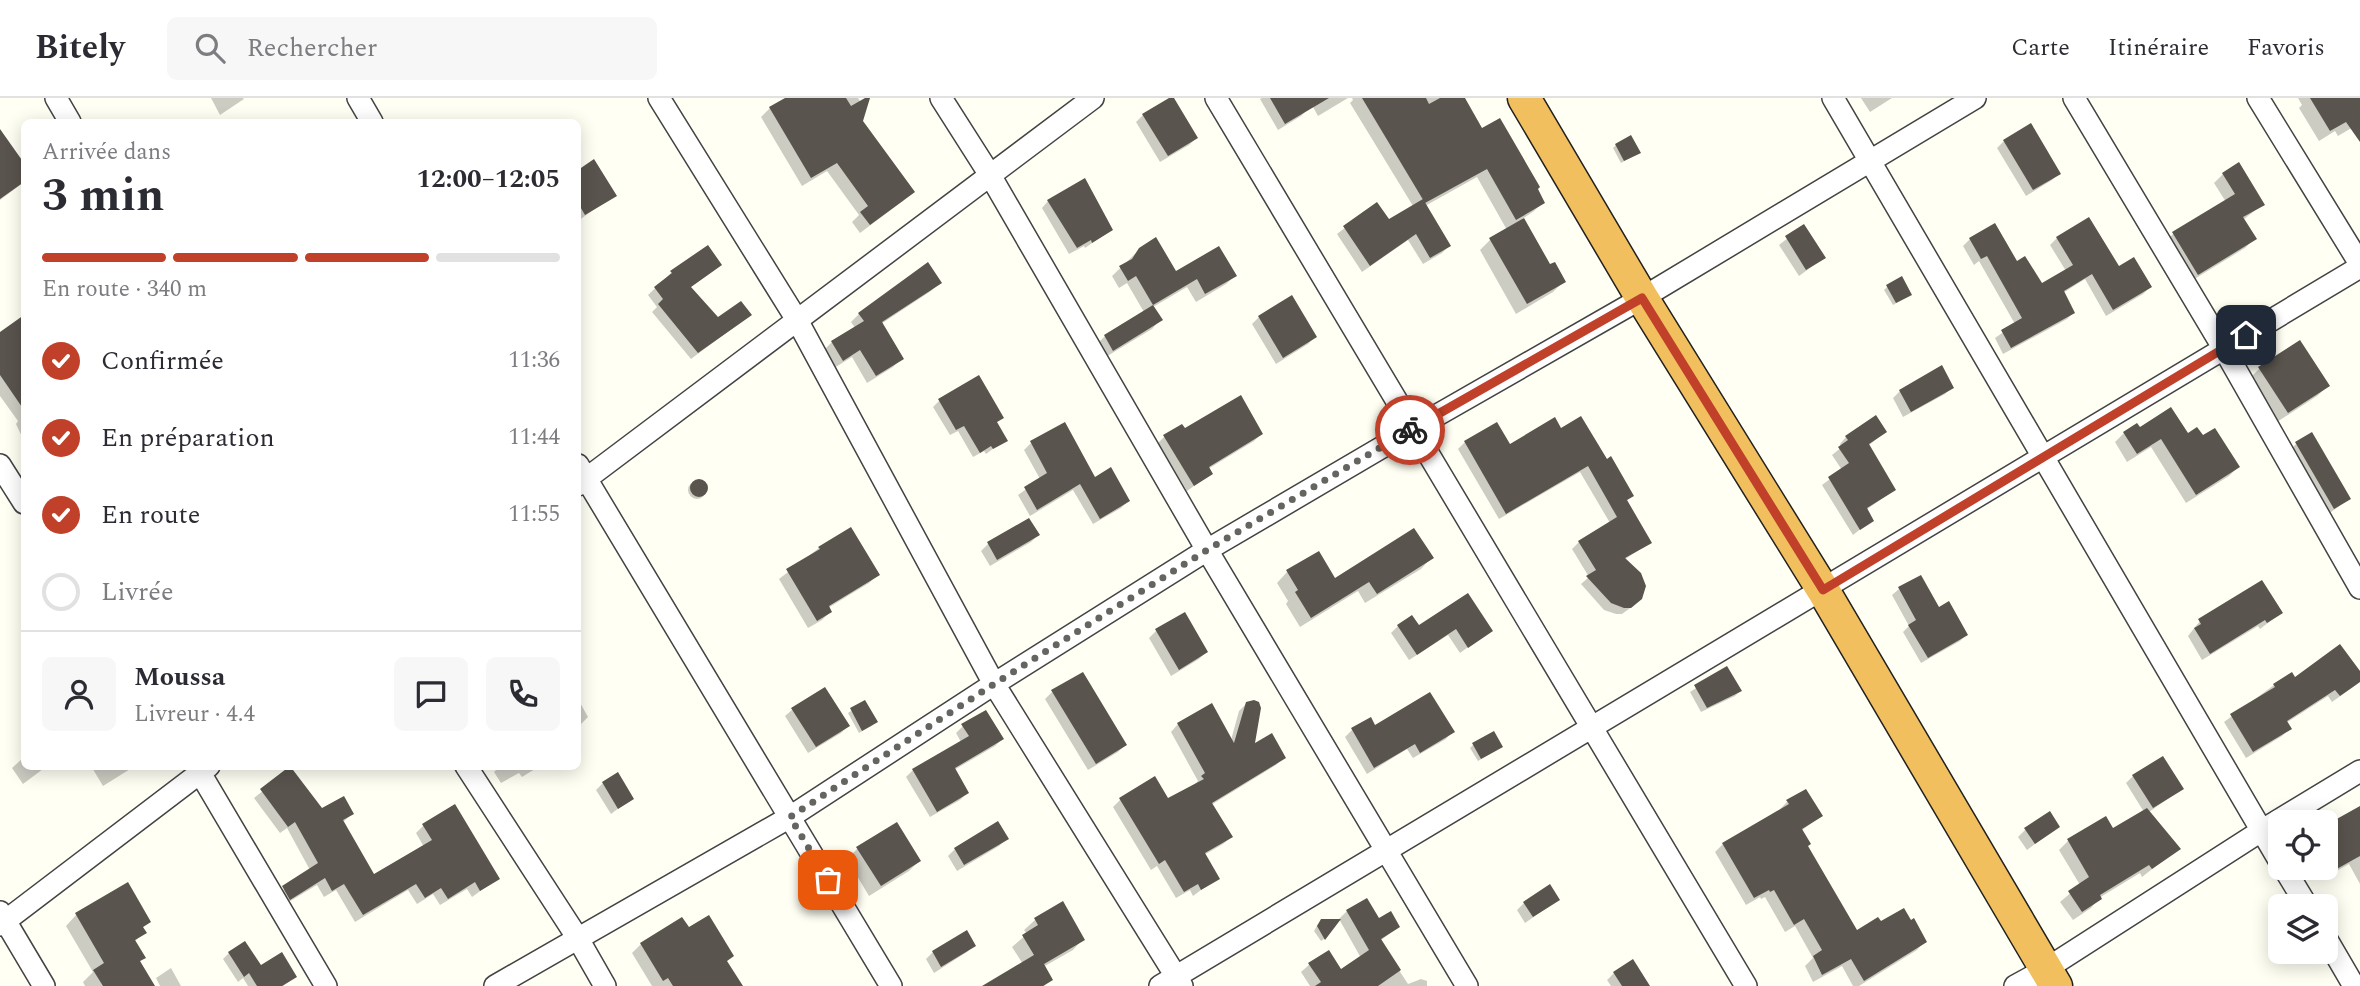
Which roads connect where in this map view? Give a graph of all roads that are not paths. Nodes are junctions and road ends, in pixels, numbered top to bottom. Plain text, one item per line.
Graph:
1 (56, 98) edge
2 (358, 98) edge
3 (659, 98) edge
4 (941, 98) edge
5 (1093, 98) edge
6 (1216, 98) edge
7 (1524, 98) edge
8 (1833, 98) edge
9 (1975, 98) edge
10 (2074, 98) edge
11 (2258, 98) edge
12 (68, 119) edge
13 (371, 119) edge
14 (1871, 161) junction
15 (990, 176) junction
16 (2360, 265) edge
17 (1642, 298) junction
18 (797, 320) junction
19 (2224, 349) junction
20 (1413, 429) junction
21 (2044, 457) junction
22 (0, 465) edge
23 (581, 475) edge
24 (581, 478) edge
25 (21, 498) edge
26 (1207, 550) junction
27 (2360, 588) edge
28 (1823, 590) junction
29 (994, 684) junction
30 (1592, 729) junction
31 (201, 770) edge
32 (203, 770) edge
33 (469, 770) edge
34 (2360, 771) edge
35 (790, 817) junction
36 (2261, 831) junction
37 (2268, 842) edge
38 (1385, 850) junction
39 (2, 919) edge
40 (577, 937) junction
41 (2338, 959) edge
42 (2051, 977) edge
43 (1173, 983) edge
44 (44, 986) edge
45 (326, 986) edge
46 (495, 986) edge
47 (605, 986) edge
48 (891, 986) edge
49 (1467, 986) edge
50 (1746, 986) edge
51 (2015, 986) edge
52 (2354, 986) edge

1 - 12 street
2 - 13 street
3 - 18 street
4 - 15 street
5 - 15 street
6 - 20 street
7 - 17 highway
8 - 14 street
9 - 14 street
10 - 19 street
11 - 16 street
14 - 17 street
14 - 21 street
15 - 18 street
15 - 26 street
16 - 19 street
17 - 20 street
17 - 28 highway
18 - 23 street
18 - 29 street
19 - 21 street
19 - 27 street
20 - 26 street
20 - 30 street
21 - 28 street
21 - 36 street
22 - 25 street
24 - 35 street
26 - 29 street
26 - 38 street
28 - 30 street
28 - 42 highway
29 - 35 street
29 - 43 street
30 - 38 street
30 - 50 street
31 - 39 street
32 - 45 street
33 - 40 street
34 - 36 street
35 - 40 street
35 - 48 street
36 - 37 street
36 - 42 street
38 - 43 street
38 - 49 street
39 - 44 street
40 - 46 street
40 - 47 street
41 - 52 street
42 - 51 street

